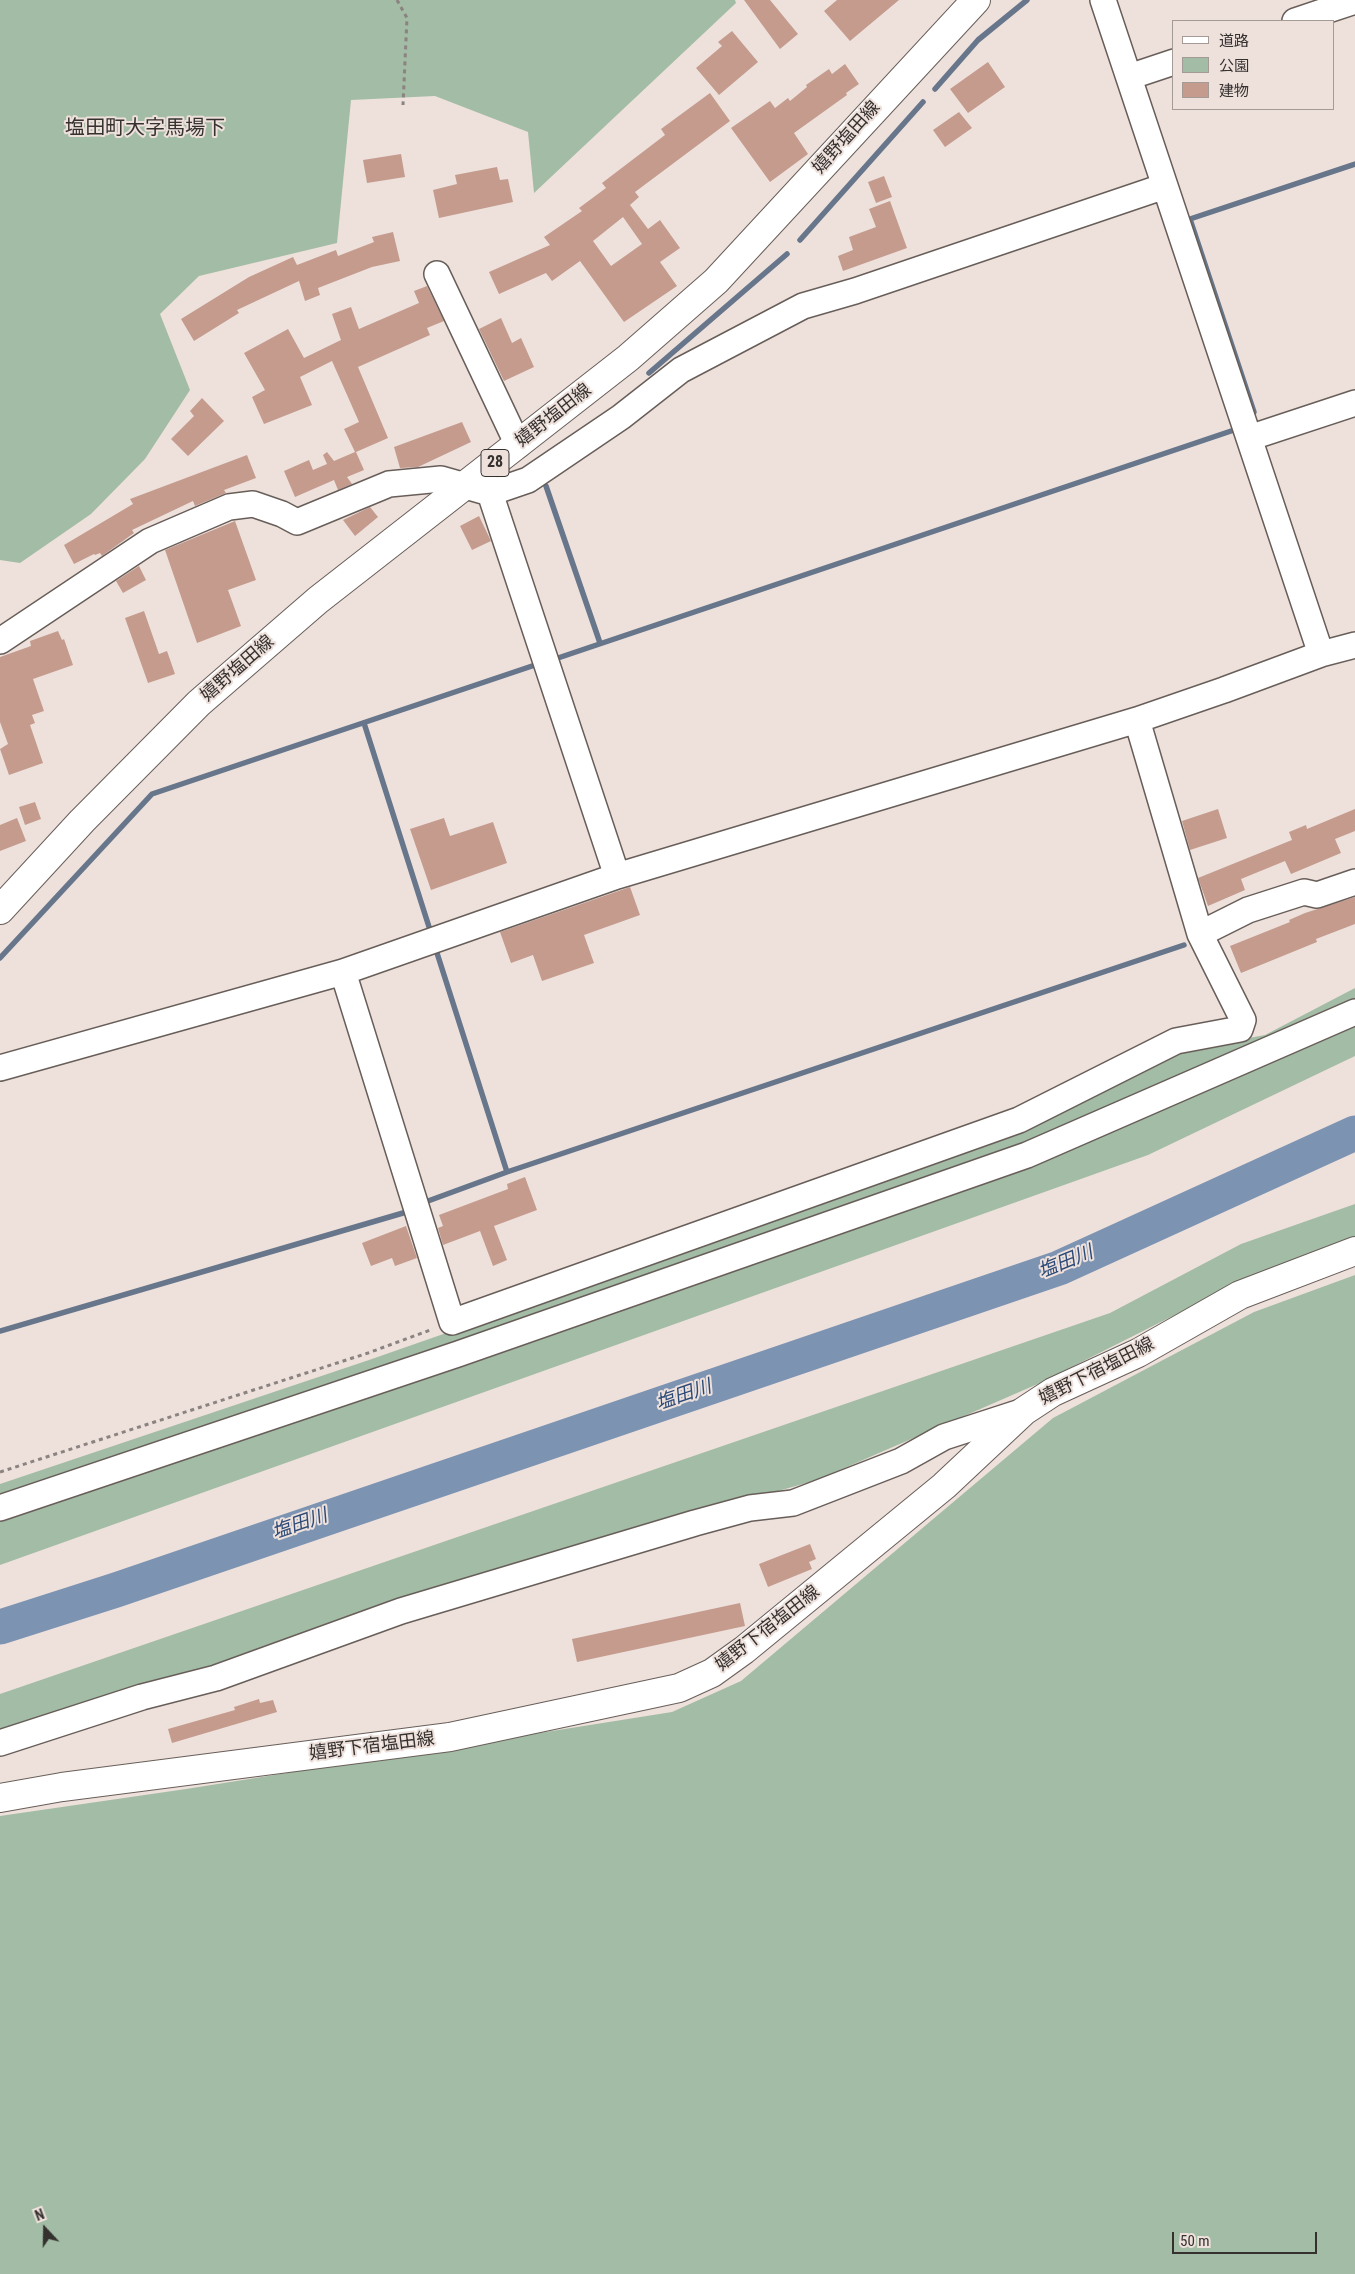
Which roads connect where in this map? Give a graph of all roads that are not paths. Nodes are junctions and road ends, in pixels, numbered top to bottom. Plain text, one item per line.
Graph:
1 (976, 0) edge
2 (1103, 0) edge
3 (1355, 1) edge
4 (1298, 20) edge
5 (1172, 63) edge
6 (1129, 77) junction
7 (1165, 186) junction
8 (437, 274) dead end
9 (1355, 403) edge
10 (1246, 428) junction
11 (518, 444) junction
12 (478, 490) junction
13 (0, 641) edge
14 (1355, 645) edge
15 (1321, 654) junction
16 (1137, 720) junction
17 (617, 876) junction
18 (1355, 882) edge
19 (0, 910) edge
20 (1200, 934) junction
21 (343, 972) junction
22 (1355, 1012) edge
23 (0, 1068) edge
24 (1355, 1251) edge
25 (1024, 1411) junction
26 (0, 1508) edge
27 (0, 1743) edge
28 (0, 1798) edge

1 - 11 main road, 嬉野塩田線 / 28
2 - 6 street
3 - 4 street
5 - 6 street
6 - 7 street
7 - 10 street
7 - 12 street
8 - 11 street
9 - 10 street
10 - 15 street
11 - 12 main road, 嬉野塩田線 / 28
12 - 13 street
12 - 17 street
12 - 19 main road, 嬉野塩田線 / 28
14 - 15 street
15 - 16 street
16 - 17 street
16 - 20 street
17 - 21 street
18 - 20 street
20 - 21 street
21 - 23 street
22 - 26 street
24 - 25 main road, 嬉野下宿塩田線
25 - 27 street
25 - 28 main road, 嬉野下宿塩田線

